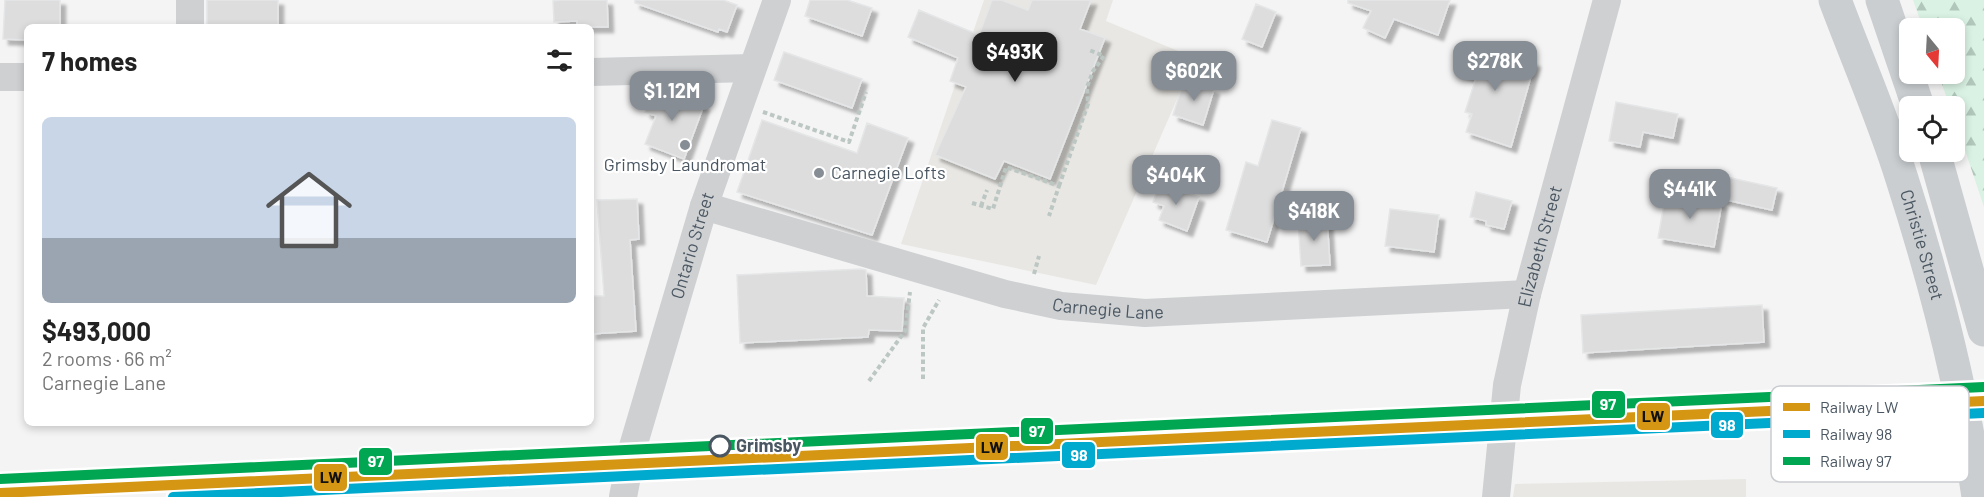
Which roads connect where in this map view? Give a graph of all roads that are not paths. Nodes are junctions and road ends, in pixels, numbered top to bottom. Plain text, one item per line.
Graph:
1 (190, 0) edge
2 (777, 0) edge
3 (1835, 0) edge
4 (1882, 0) edge
5 (1600, 2) edge
6 (190, 24) edge
7 (752, 68) junction
8 (594, 72) edge
9 (0, 77) edge
10 (24, 77) edge
11 (1915, 96) edge
12 (1937, 162) edge
13 (704, 206) junction
14 (1527, 294) junction
15 (1984, 330) edge
16 (1958, 386) edge
17 (1969, 436) edge
18 (623, 497) edge
19 (1496, 497) edge
20 (1978, 497) edge

1 - 6 street
2 - 7 street, Ontario Street
3 - 16 main road, Christie Street
4 - 11 main road
5 - 14 street, Elizabeth Street
7 - 8 street
7 - 13 street, Ontario Street
9 - 10 street
12 - 15 main road
13 - 14 street, Carnegie Lane
13 - 18 street, Ontario Street
14 - 19 street, Elizabeth Street
17 - 20 main road, Christie Street

